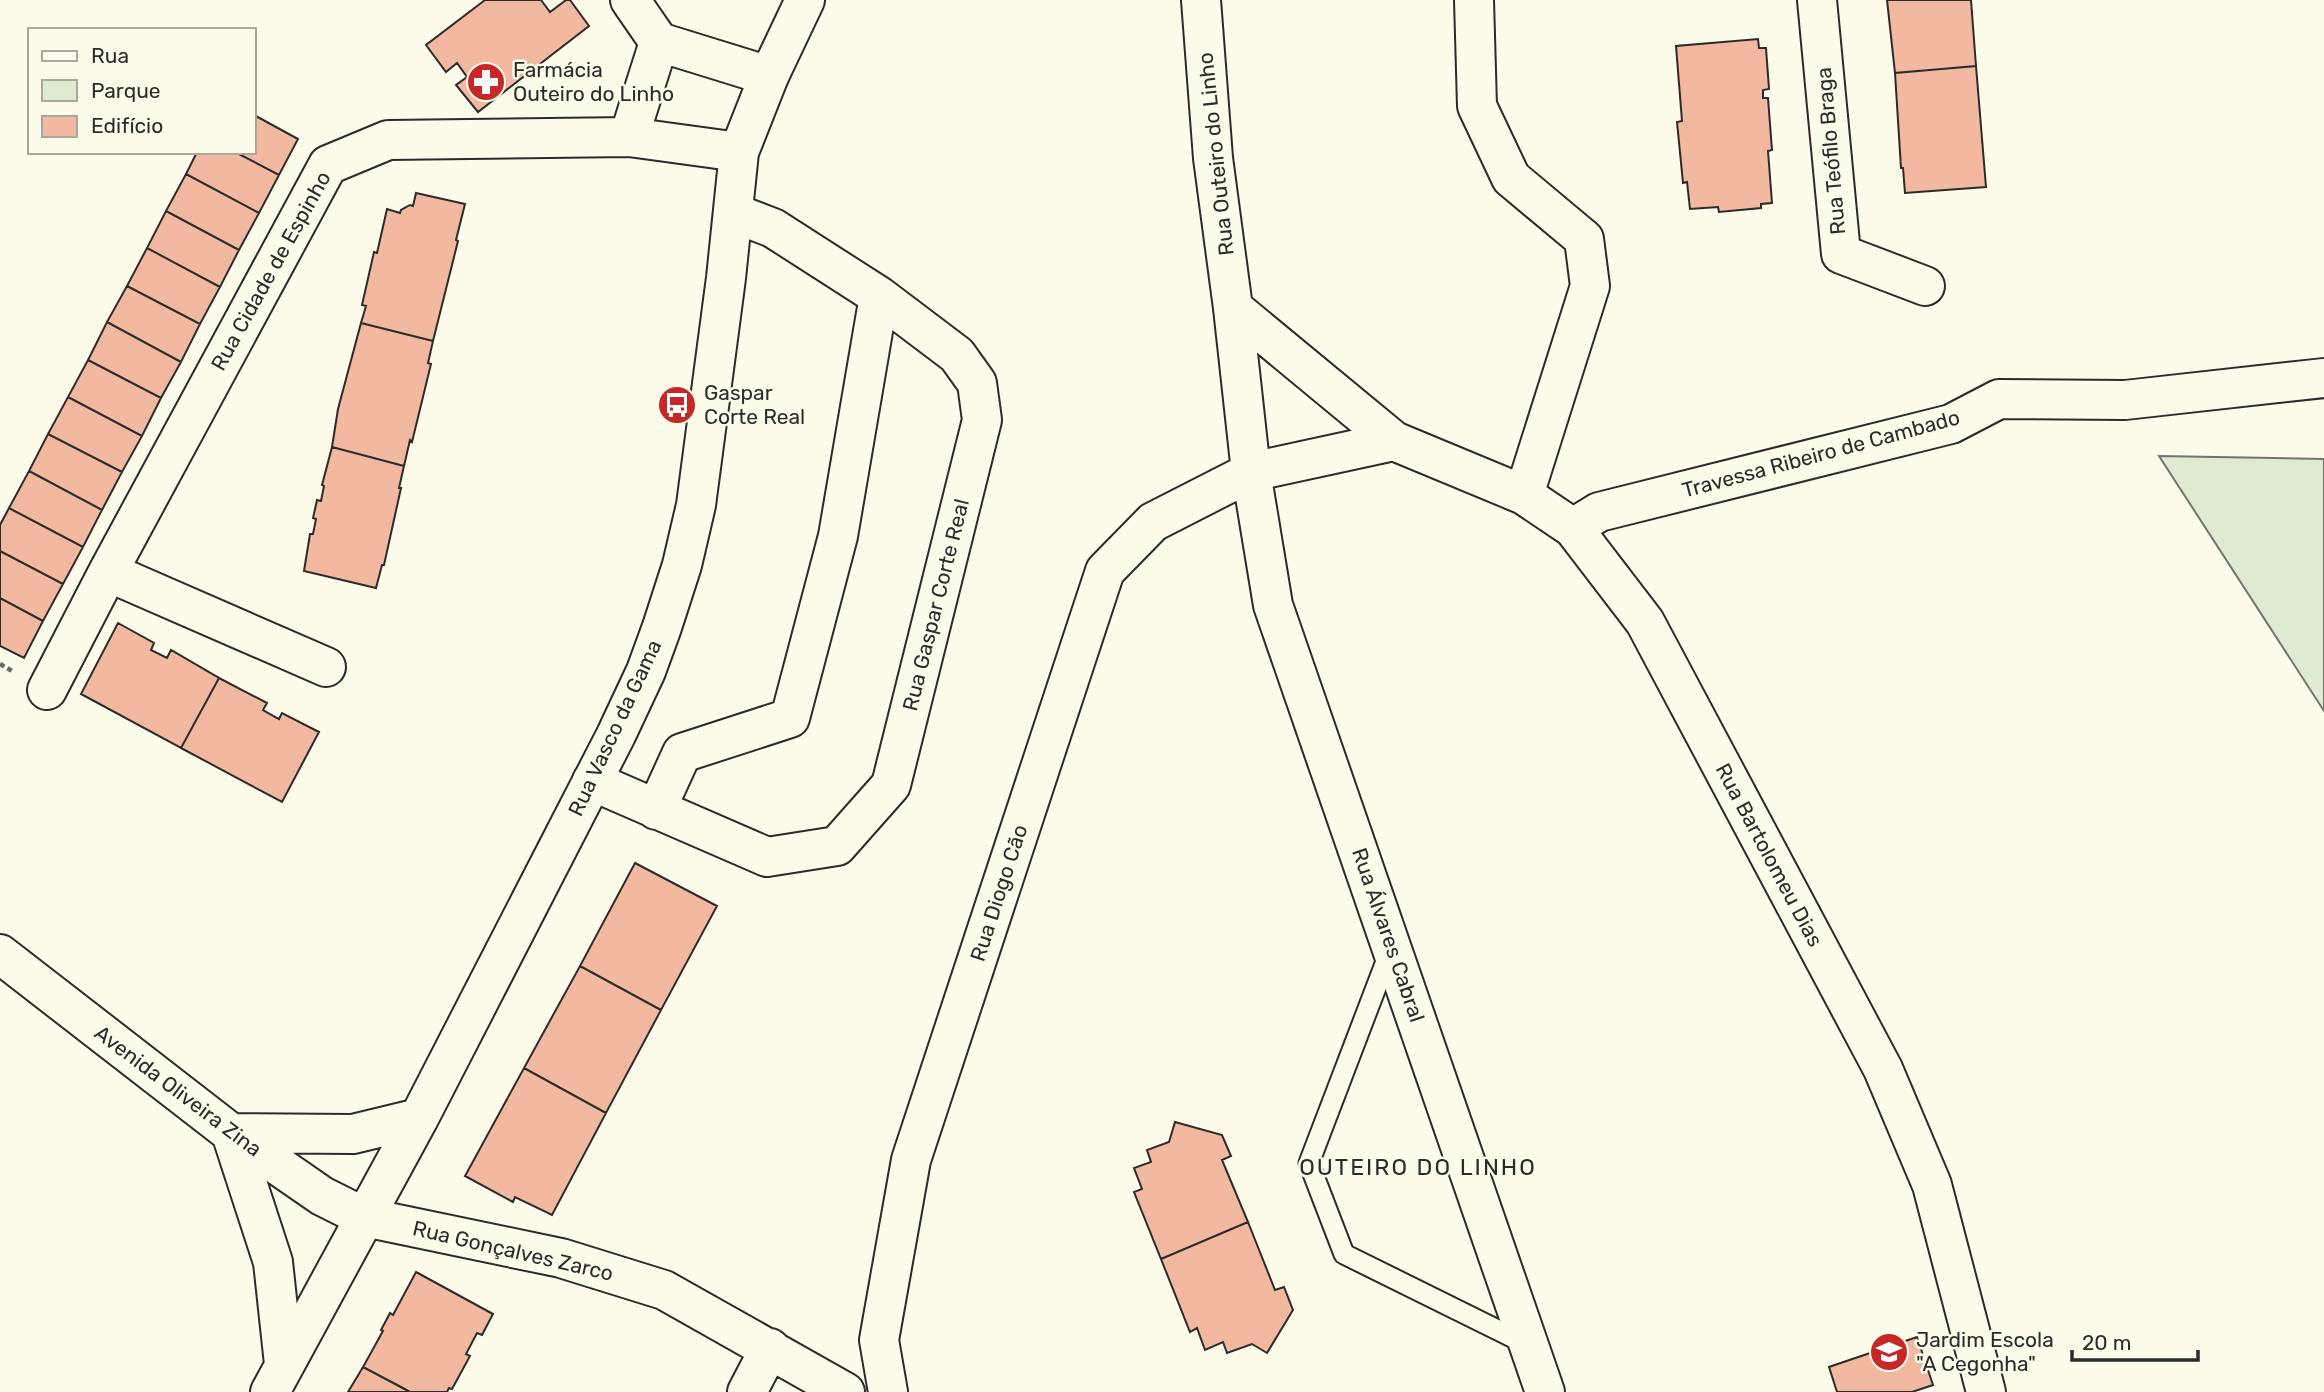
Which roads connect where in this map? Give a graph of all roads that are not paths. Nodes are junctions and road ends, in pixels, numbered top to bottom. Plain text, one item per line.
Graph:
1 (630, 0) edge
2 (805, 0) edge
3 (1201, 0) edge
4 (1474, 0) edge
5 (1817, 0) edge
6 (659, 42) junction
7 (769, 76) junction
8 (629, 137) junction
9 (738, 152) junction
10 (734, 213) junction
11 (1925, 286) dead end
12 (879, 296) junction
13 (1233, 308) junction
14 (2324, 379) edge
15 (1394, 441) junction
16 (1251, 472) junction
17 (1524, 495) junction
18 (1573, 528) junction
19 (108, 572) junction
20 (326, 667) dead end
21 (47, 690) dead end
22 (592, 781) junction
23 (656, 810) junction
24 (1392, 946) junction
25 (0, 954) edge
26 (419, 1118) junction
27 (231, 1133) junction
28 (364, 1217) junction
29 (1531, 1346) junction
30 (770, 1348) junction
31 (277, 1378) edge
32 (747, 1392) edge
33 (845, 1392) edge
34 (888, 1392) edge
35 (1545, 1392) edge
36 (1986, 1392) edge

1 - 6 street
2 - 7 street, Rua Vasco da Gama
3 - 13 street, Rua Outeiro do Linho
4 - 17 street
5 - 11 street, Rua Teófilo Braga
6 - 7 street
6 - 8 street
7 - 9 street, Rua Vasco da Gama
8 - 9 street, Rua Cidade de Espinho
8 - 19 street, Rua Cidade de Espinho
9 - 10 street, Rua Vasco da Gama
10 - 12 street, Rua Gaspar Corte Real
10 - 22 street, Rua Vasco da Gama
12 - 23 street
12 - 23 street, Rua Gaspar Corte Real
13 - 15 street, Rua Bartolomeu Dias
13 - 16 street, Rua Outeiro do Linho
14 - 18 street, Travessa Ribeiro de Cambado
15 - 16 street, Rua Diogo Cão
15 - 17 street, Rua Bartolomeu Dias
16 - 24 street, Rua Álvares Cabral
16 - 34 street, Rua Diogo Cão
17 - 18 street, Rua Bartolomeu Dias
18 - 36 street, Rua Bartolomeu Dias
19 - 20 street
19 - 21 street, Rua Cidade de Espinho
22 - 23 street, Rua Gaspar Corte Real
22 - 26 street, Rua Vasco da Gama
24 - 29 street, Rua Álvares Cabral
24 - 29 lane
25 - 27 street, Avenida Oliveira Zina
26 - 27 street
26 - 28 street, Rua Vasco da Gama
27 - 28 street, Avenida Oliveira Zina
27 - 31 street
28 - 30 street, Rua Gonçalves Zarco
28 - 31 street, Rua Vasco da Gama
29 - 35 street, Rua Álvares Cabral
30 - 32 street
30 - 33 street, Rua Gonçalves Zarco

